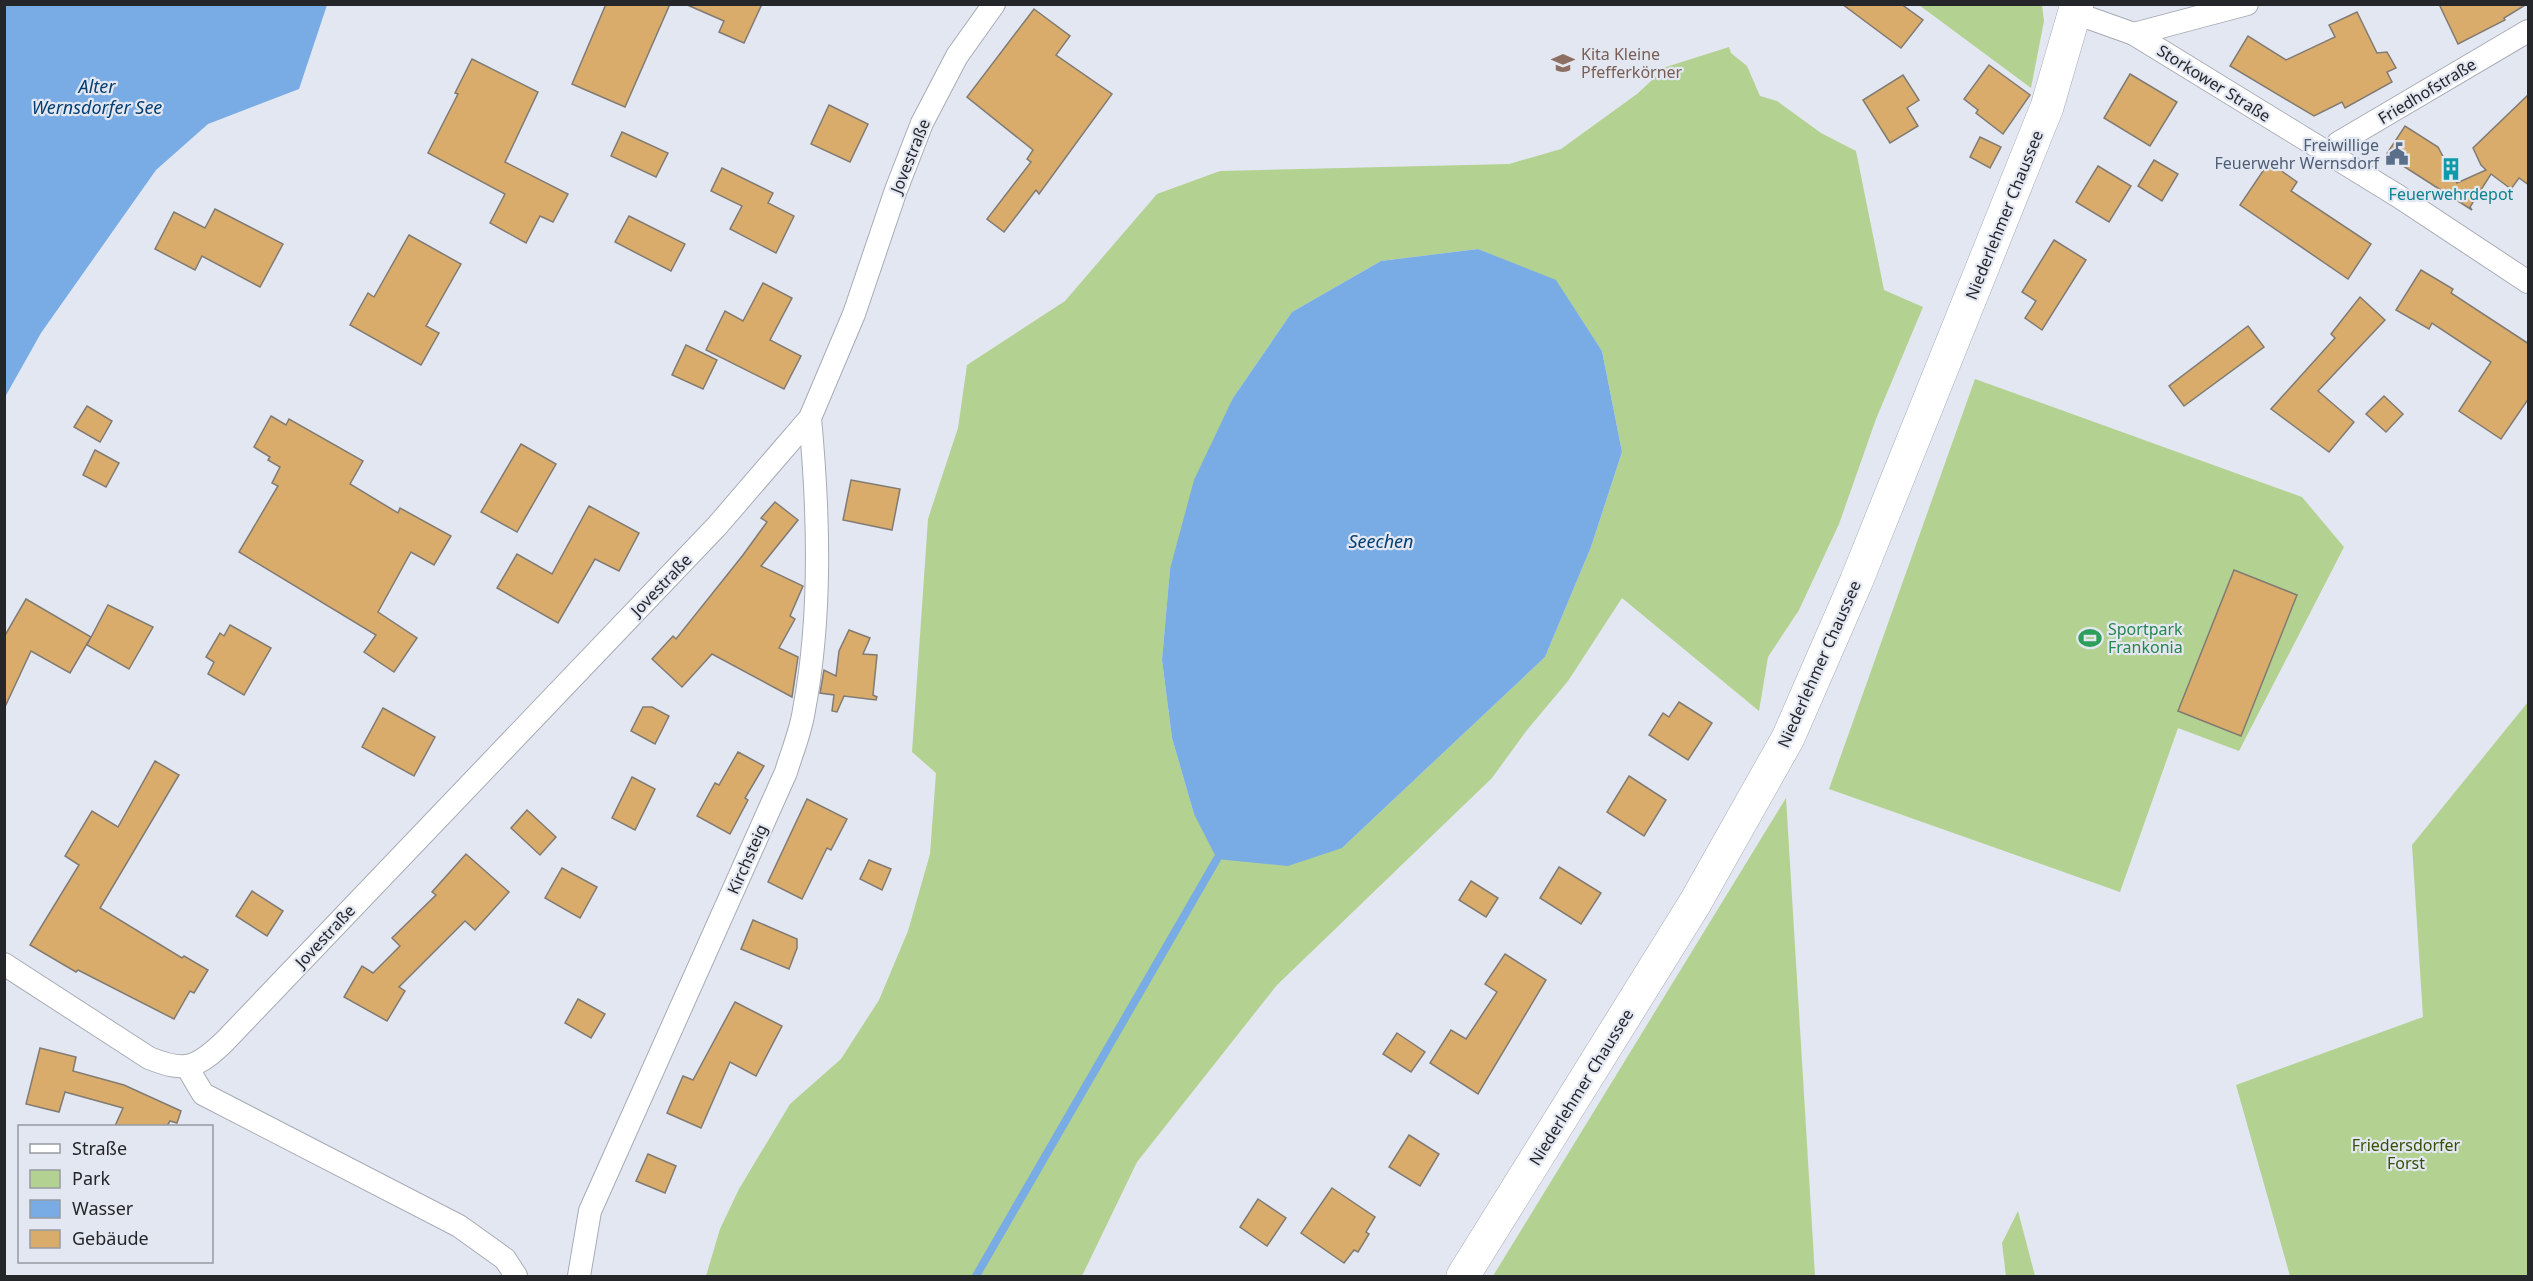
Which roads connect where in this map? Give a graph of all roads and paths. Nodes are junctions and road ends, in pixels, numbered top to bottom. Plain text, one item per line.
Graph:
1 (994, 4) edge
2 (2247, 4) edge
3 (2076, 9) edge
4 (2529, 31) edge
5 (2134, 34) junction
6 (2330, 155) junction
7 (2529, 282) edge
8 (810, 418) junction
9 (4, 963) edge
10 (187, 1067) junction
11 (516, 1276) edge
12 (579, 1276) edge
13 (1463, 1276) edge

1 - 8 street, Jovestraße
2 - 5 street
3 - 5 street, Storkower Straße
3 - 13 main road, Niederlehmer Chaussee
4 - 6 street, Friedhofstraße
5 - 6 street, Storkower Straße
6 - 7 street, Storkower Straße
8 - 10 street, Jovestraße
8 - 12 street, Kirchsteig
9 - 10 street
10 - 11 street

